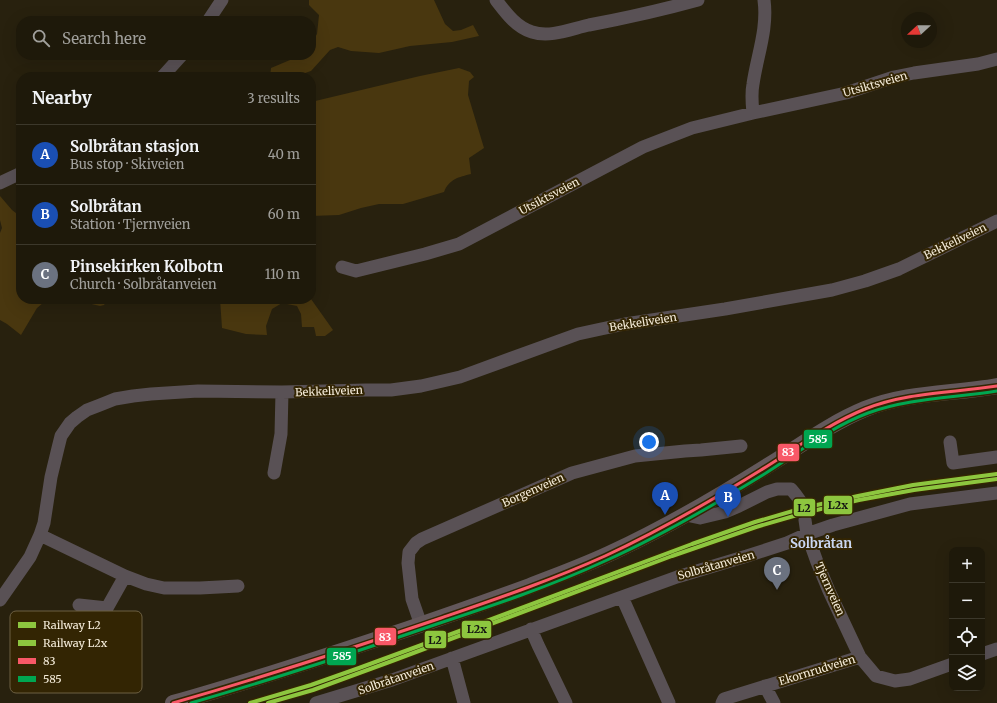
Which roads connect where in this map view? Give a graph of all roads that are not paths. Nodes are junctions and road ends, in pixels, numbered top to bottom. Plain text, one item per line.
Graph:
1 (222, 0) edge
2 (496, 0) edge
3 (698, 0) edge
4 (764, 0) edge
5 (211, 16) edge
6 (997, 59) edge
7 (177, 60) edge
8 (167, 72) edge
9 (753, 113) junction
10 (16, 176) edge
11 (0, 183) edge
12 (997, 221) edge
13 (342, 267) dead end
14 (997, 386) edge
15 (282, 392) junction
16 (950, 442) dead end
17 (741, 446) dead end
18 (997, 457) edge
19 (274, 473) dead end
20 (997, 493) edge
21 (801, 502) tunnel mouth
22 (686, 515) junction
23 (805, 520) tunnel mouth
24 (807, 534) junction
25 (40, 535) junction
26 (125, 576) junction
27 (238, 586) dead end
28 (622, 597) junction
29 (0, 600) edge
30 (80, 605) dead end
31 (421, 625) junction
32 (531, 629) junction
33 (997, 649) edge
34 (985, 653) edge
35 (860, 657) junction
36 (452, 658) junction
37 (949, 665) edge
38 (765, 686) junction
39 (173, 703) edge
40 (316, 703) edge
41 (464, 703) edge
42 (566, 703) edge
43 (669, 703) edge
44 (722, 703) edge
45 (774, 703) edge

1 - 5 street
2 - 3 street
4 - 9 street
6 - 9 street, Utsiktsveien
7 - 8 street
9 - 13 street, Utsiktsveien
10 - 11 street
12 - 15 street, Bekkeliveien
14 - 22 main road
15 - 19 street, Bekkeliveien
15 - 25 street, Bekkeliveien
16 - 18 street
17 - 31 street, Borgenveien
20 - 24 street, Solbråtanveien
21 - 22 street
22 - 31 main road
23 - 24 street, Tjernveien
24 - 28 street, Solbråtanveien
24 - 35 street, Tjernveien
25 - 26 street
25 - 29 street, Bekkeliveien
26 - 27 street
26 - 30 street
28 - 32 street, Solbråtanveien
28 - 43 street
31 - 39 main road
32 - 36 street, Solbråtanveien
32 - 42 street
33 - 34 street
35 - 37 street, Ekornrudveien
35 - 38 street, Ekornrudveien
36 - 40 street, Solbråtanveien
36 - 41 street
38 - 44 street, Ekornrudveien
38 - 45 street, Ekornrudveien

